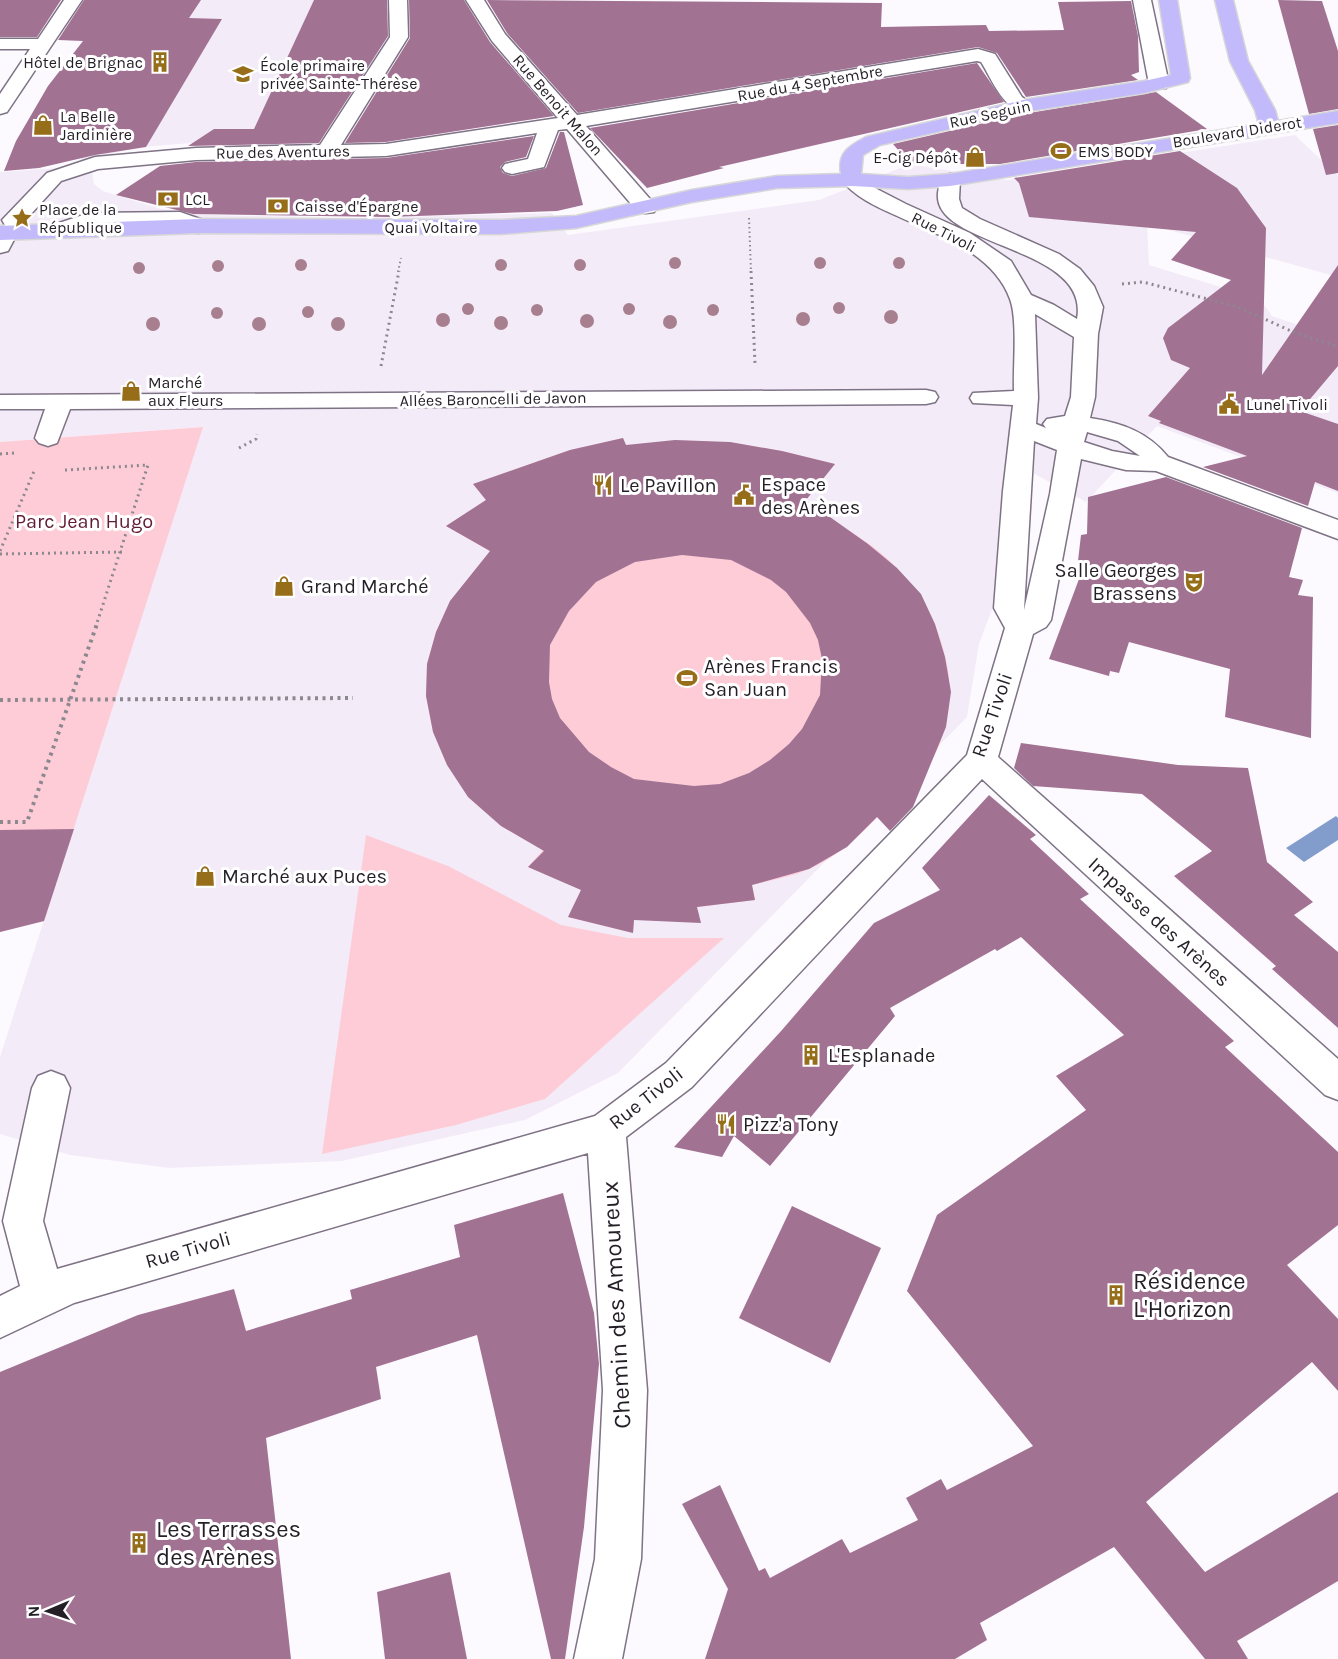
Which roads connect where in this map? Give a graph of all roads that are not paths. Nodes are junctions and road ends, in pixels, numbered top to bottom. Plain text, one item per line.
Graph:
1 (73, 0) edge
2 (398, 0) edge
3 (475, 0) edge
4 (1142, 0) edge
5 (1168, 0) edge
6 (1224, 0) edge
7 (0, 44) edge
8 (43, 44) junction
9 (1159, 84) junction
10 (1023, 106) junction
11 (0, 108) edge
12 (1338, 117) edge
13 (573, 122) junction
14 (549, 126) junction
15 (1270, 127) junction
16 (327, 152) junction
17 (512, 168) dead end
18 (852, 180) junction
19 (950, 180) junction
20 (646, 207) junction
21 (198, 226) joint
22 (4, 230) edge
23 (58, 231) joint
24 (1065, 284) junction
25 (1022, 300) junction
26 (1086, 334) junction
27 (926, 397) dead end
28 (982, 398) dead end
29 (1026, 398) junction
30 (0, 402) edge
31 (60, 403) junction
32 (1022, 427) junction
33 (1074, 434) junction
34 (43, 450) road end
35 (1338, 530) edge
36 (1020, 628) junction
37 (981, 760) junction
38 (1338, 1083) edge
39 (51, 1088) dead end
40 (606, 1130) junction
41 (44, 1296) junction
42 (0, 1317) edge
43 (598, 1659) edge

1 - 8 street
2 - 16 street
3 - 13 street, Rue Benoit Malon
4 - 9 street
5 - 9 main road
6 - 15 main road
7 - 8 street
8 - 11 street
9 - 10 main road, Rue Seguin
10 - 13 street, Rue du 4 Septembre
10 - 18 main road, Rue Seguin
12 - 15 main road, Boulevard Diderot
13 - 14 street, Rue des Aventures
13 - 20 street, Rue Benoit Malon
14 - 16 street, Rue des Aventures
14 - 17 street
15 - 19 main road, Boulevard Diderot
16 - 22 street, Rue des Aventures
18 - 19 main road, Boulevard Diderot
18 - 20 main road, Quai Voltaire
18 - 25 street, Rue Tivoli
19 - 24 street, Rue Tivoli
20 - 21 main road, Quai Voltaire
21 - 23 street
22 - 23 main road
24 - 25 street
24 - 26 street, Rue Tivoli
25 - 26 street
25 - 29 street, Rue Tivoli
26 - 33 street, Rue Tivoli
27 - 31 street, Allées Baroncelli de Javon
28 - 29 street
29 - 32 street, Rue Tivoli
30 - 31 street, Allées Baroncelli de Javon
31 - 34 street
32 - 33 street
32 - 36 street, Rue Tivoli
33 - 35 street
33 - 36 street, Rue Tivoli
36 - 37 street, Rue Tivoli
37 - 38 street, Impasse des Arènes
37 - 40 street, Rue Tivoli
39 - 41 street
40 - 41 street, Rue Tivoli
40 - 43 street, Chemin des Amoureux
41 - 42 street, Rue Tivoli

